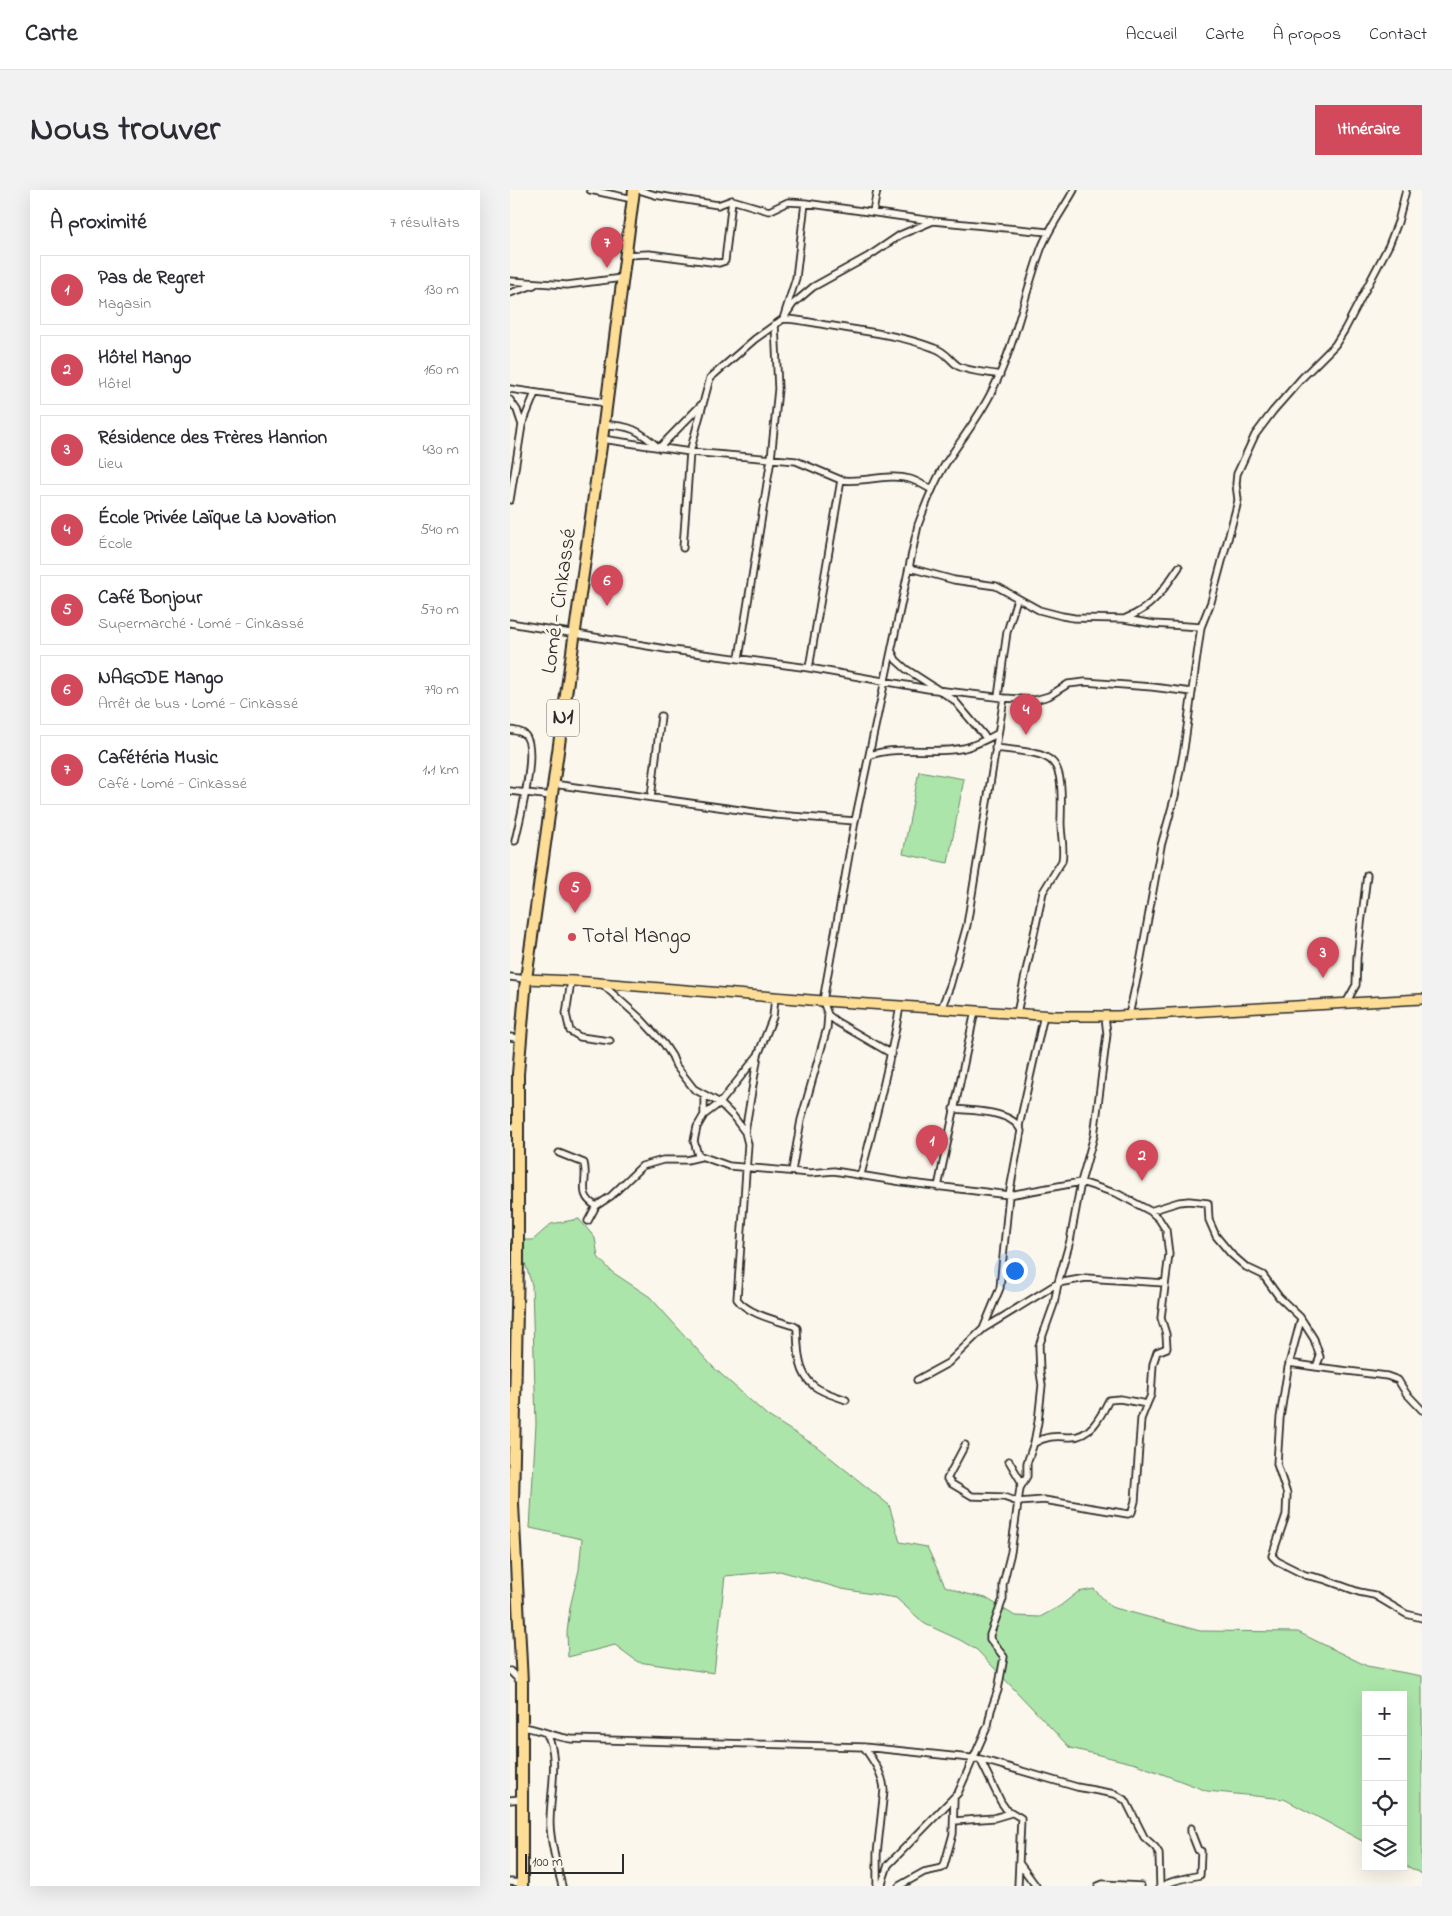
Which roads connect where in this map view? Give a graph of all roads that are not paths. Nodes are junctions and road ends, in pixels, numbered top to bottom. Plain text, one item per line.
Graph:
1 (590, 190) edge
2 (639, 190) edge
3 (876, 190) edge
4 (1074, 190) edge
5 (1406, 190) edge
6 (634, 195) edge
7 (732, 200) junction
8 (806, 203) junction
9 (873, 212) junction
10 (933, 221) junction
11 (1048, 232) junction
12 (626, 255) junction
13 (622, 278) junction
14 (510, 281) edge
15 (536, 284) junction
16 (510, 293) edge
17 (783, 319) junction
18 (775, 324) junction
19 (1000, 375) junction
20 (510, 389) edge
21 (535, 393) junction
22 (510, 400) edge
23 (702, 403) junction
24 (606, 404) junction
25 (522, 425) junction
26 (604, 425) junction
27 (602, 439) junction
28 (659, 448) junction
29 (690, 452) junction
30 (771, 459) junction
31 (841, 480) junction
32 (932, 490) junction
33 (510, 500) edge
34 (682, 548) dead end
35 (1179, 567) dead end
36 (910, 568) junction
37 (1017, 599) junction
38 (1124, 619) junction
39 (510, 623) edge
40 (1201, 627) junction
41 (575, 634) junction
42 (892, 652) junction
43 (740, 658) junction
44 (809, 668) junction
45 (885, 680) junction
46 (940, 690) junction
47 (1192, 692) junction
48 (1001, 697) junction
49 (662, 716) dead end
50 (510, 730) edge
51 (997, 734) junction
52 (987, 739) junction
53 (995, 748) junction
54 (870, 755) junction
55 (554, 784) junction
56 (510, 791) edge
57 (526, 793) junction
58 (552, 796) junction
59 (651, 797) junction
60 (855, 821) junction
61 (515, 841) dead end
62 (1366, 875) dead end
63 (510, 977) edge
64 (526, 980) junction
65 (571, 980) junction
66 (600, 982) junction
67 (775, 997) junction
68 (1422, 999) edge
69 (823, 1001) junction
70 (1346, 1003) junction
71 (900, 1006) junction
72 (940, 1008) junction
73 (974, 1011) junction
74 (1017, 1014) junction
75 (828, 1015) junction
76 (1044, 1015) junction
77 (1129, 1015) junction
78 (1105, 1016) junction
79 (510, 1037) edge
80 (521, 1039) junction
81 (610, 1041) dead end
82 (892, 1054) junction
83 (758, 1055) junction
84 (704, 1095) junction
85 (720, 1102) junction
86 (953, 1109) junction
87 (704, 1115) junction
88 (1019, 1126) junction
89 (514, 1127) edge
90 (745, 1132) junction
91 (559, 1153) dead end
92 (700, 1157) junction
93 (746, 1168) junction
94 (792, 1171) junction
95 (861, 1174) junction
96 (1081, 1182) junction
97 (938, 1187) junction
98 (1009, 1195) junction
99 (596, 1206) junction
100 (1150, 1211) junction
101 (588, 1221) dead end
102 (1058, 1283) junction
103 (1165, 1283) junction
104 (1301, 1319) junction
105 (983, 1329) junction
106 (1289, 1363) junction
107 (1316, 1367) junction
108 (917, 1380) dead end
109 (846, 1400) dead end
110 (1147, 1404) junction
111 (1422, 1410) edge
112 (1034, 1443) junction
113 (965, 1444) dead end
114 (1009, 1461) dead end
115 (1022, 1483) junction
116 (1018, 1502) junction
117 (512, 1504) edge
118 (514, 1582) edge
119 (1422, 1618) edge
120 (510, 1671) edge
121 (522, 1684) junction
122 (523, 1727) junction
123 (546, 1732) junction
124 (864, 1747) junction
125 (977, 1758) junction
126 (522, 1799) junction
127 (954, 1799) junction
128 (510, 1800) edge
129 (1011, 1813) junction
130 (954, 1820) junction
131 (1191, 1828) dead end
132 (1019, 1863) junction
133 (510, 1882) edge
134 (522, 1885) edge
135 (562, 1886) edge
136 (877, 1886) edge
137 (882, 1886) edge
138 (899, 1886) edge
139 (1018, 1886) edge
140 (1036, 1886) edge
141 (1098, 1886) edge
142 (1141, 1886) edge
143 (1161, 1886) edge

1 - 6 street
2 - 7 street
3 - 9 street
4 - 11 street
5 - 40 street
6 - 12 highway, Lomé - Cinkassé / N1
7 - 8 street
7 - 12 street
8 - 9 street
8 - 17 street
9 - 10 street
10 - 11 street
10 - 17 street
11 - 19 street
12 - 13 highway, Lomé - Cinkassé / N1
13 - 15 street
13 - 24 highway, Lomé - Cinkassé / N1
14 - 15 street
15 - 16 street
17 - 18 street
17 - 19 street
18 - 23 street
18 - 30 street
19 - 32 street
20 - 21 street
21 - 24 street
21 - 25 street
22 - 25 street
23 - 28 street
23 - 29 street
24 - 26 highway, Lomé - Cinkassé / N1
25 - 33 street
26 - 27 highway, Lomé - Cinkassé / N1
26 - 28 street
27 - 28 street
27 - 41 highway, Lomé - Cinkassé / N1
28 - 29 street
29 - 30 street
29 - 34 street
30 - 31 street
30 - 43 street
31 - 32 street
31 - 44 street
32 - 36 street
35 - 38 street
36 - 37 street
36 - 42 street
37 - 38 street
37 - 48 street
38 - 40 street
39 - 41 street
40 - 47 street
41 - 43 street
41 - 55 highway, Lomé - Cinkassé / N1
42 - 45 street
42 - 46 street
43 - 44 street
44 - 45 street
45 - 46 street
45 - 54 street
46 - 48 street
46 - 52 street
47 - 48 street
47 - 77 street
48 - 51 street
49 - 59 street
50 - 57 street
51 - 52 street
51 - 53 street
52 - 54 street
53 - 72 street
53 - 74 street
54 - 60 street
55 - 58 highway, Lomé - Cinkassé / N1
55 - 59 street
56 - 57 street
57 - 58 street
57 - 61 street
58 - 64 highway, Lomé - Cinkassé / N1
59 - 60 street
60 - 69 street
62 - 70 street
63 - 64 street
64 - 65 main road
64 - 80 highway, Lomé - Cinkassé / N1
65 - 66 main road
65 - 81 street
66 - 67 main road
66 - 84 street
67 - 69 main road
67 - 83 street
68 - 70 main road
69 - 71 main road
69 - 75 street
70 - 77 main road
71 - 72 main road
71 - 82 street
72 - 73 main road
73 - 74 main road
73 - 86 street
74 - 76 main road
75 - 82 street
75 - 94 street
76 - 78 main road
76 - 88 street
77 - 78 main road
78 - 96 street
79 - 80 street
80 - 89 highway, Lomé - Cinkassé / N1
82 - 95 street
83 - 85 street
83 - 90 street
84 - 85 street
84 - 87 street
85 - 87 street
85 - 90 street
86 - 88 street
86 - 97 street
87 - 92 street
88 - 98 street
89 - 117 highway, Lomé - Cinkassé / N1
90 - 93 street
91 - 99 street
92 - 93 street
92 - 99 street
93 - 94 street
93 - 109 street
94 - 95 street
95 - 97 street
96 - 98 street
96 - 100 street
96 - 102 street
97 - 98 street
98 - 105 street
99 - 101 street
100 - 103 street
100 - 104 street
102 - 103 street
102 - 105 street
102 - 112 street
103 - 110 street
104 - 106 street
104 - 107 street
105 - 108 street
106 - 107 street
106 - 119 street
107 - 111 street
110 - 112 street
110 - 116 street
112 - 115 street
113 - 116 street
114 - 115 street
115 - 116 street
116 - 125 street
117 - 118 highway, Lomé - Cinkassé / N1
118 - 121 highway, Lomé - Cinkassé / N1
120 - 121 street
121 - 122 highway, Lomé - Cinkassé / N1
122 - 123 street
122 - 126 highway, Lomé - Cinkassé / N1
123 - 124 street
123 - 135 street
124 - 125 street
124 - 136 street
125 - 127 street
125 - 129 street
125 - 143 street
126 - 128 street
126 - 134 highway, Lomé - Cinkassé / N1
127 - 130 street
127 - 137 street
129 - 130 street
129 - 132 street
130 - 138 street
131 - 143 street
132 - 139 street
132 - 140 street
133 - 134 street
141 - 142 street

